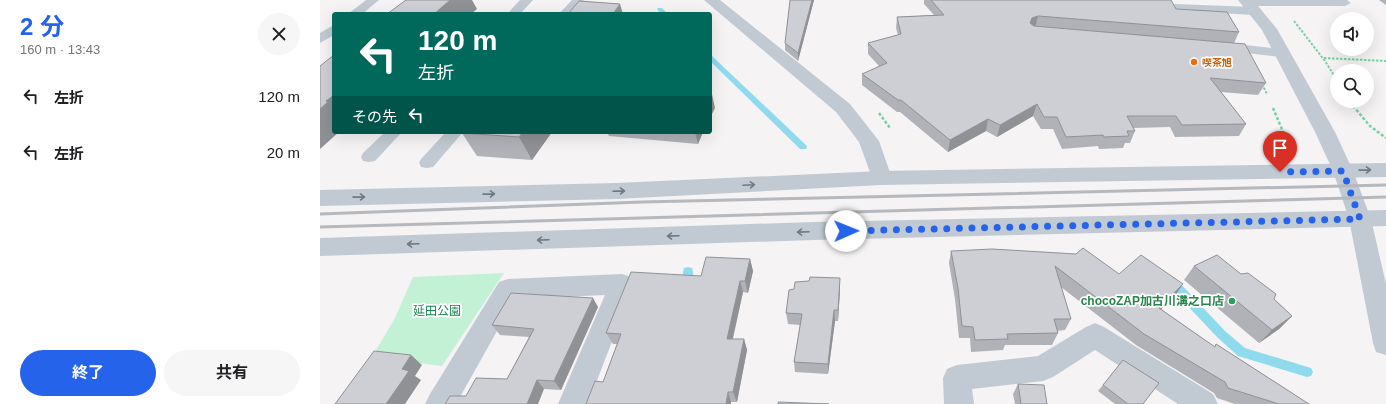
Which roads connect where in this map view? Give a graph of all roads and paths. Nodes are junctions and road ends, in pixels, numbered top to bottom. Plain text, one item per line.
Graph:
1 (373, 0) edge
2 (527, 0) edge
3 (578, 0) edge
4 (711, 0) edge
5 (1345, 2) dead end
6 (1280, 3) junction
7 (1249, 5) edge
8 (1175, 8) edge
9 (357, 12) edge
10 (515, 12) edge
11 (567, 12) edge
12 (332, 30) edge
13 (320, 39) edge
14 (1215, 46) edge
15 (1246, 49) junction
16 (1281, 53) junction
17 (1323, 58) junction
18 (1386, 61) edge
19 (1330, 69) edge
20 (1267, 94) edge
21 (1354, 108) edge
22 (877, 112) dead end
23 (892, 132) dead end
24 (392, 134) edge
25 (453, 134) edge
26 (1386, 138) edge
27 (369, 157) dead end
28 (427, 163) dead end
29 (1386, 170) edge
30 (1343, 171) junction
31 (881, 178) junction
32 (320, 198) edge
33 (1386, 218) edge
34 (1360, 219) junction
35 (320, 247) edge
36 (1386, 343) edge
37 (440, 404) edge
38 (573, 404) edge
39 (959, 404) edge
40 (1203, 404) edge

1 - 9 lane
2 - 10 lane
3 - 11 lane
4 - 31 street
5 - 6 lane
6 - 7 lane
6 - 17 path
7 - 8 lane
7 - 16 street
12 - 13 lane
14 - 15 lane
15 - 16 lane
15 - 20 path
16 - 30 street
17 - 18 path
17 - 19 path
21 - 26 path
22 - 23 path
24 - 27 lane
25 - 28 lane
30 -> 29 street
30 - 31 street
30 - 34 street
32 -> 31 street
33 - 34 street
34 -> 35 street
34 - 36 street
37 - 38 street
39 - 40 street

